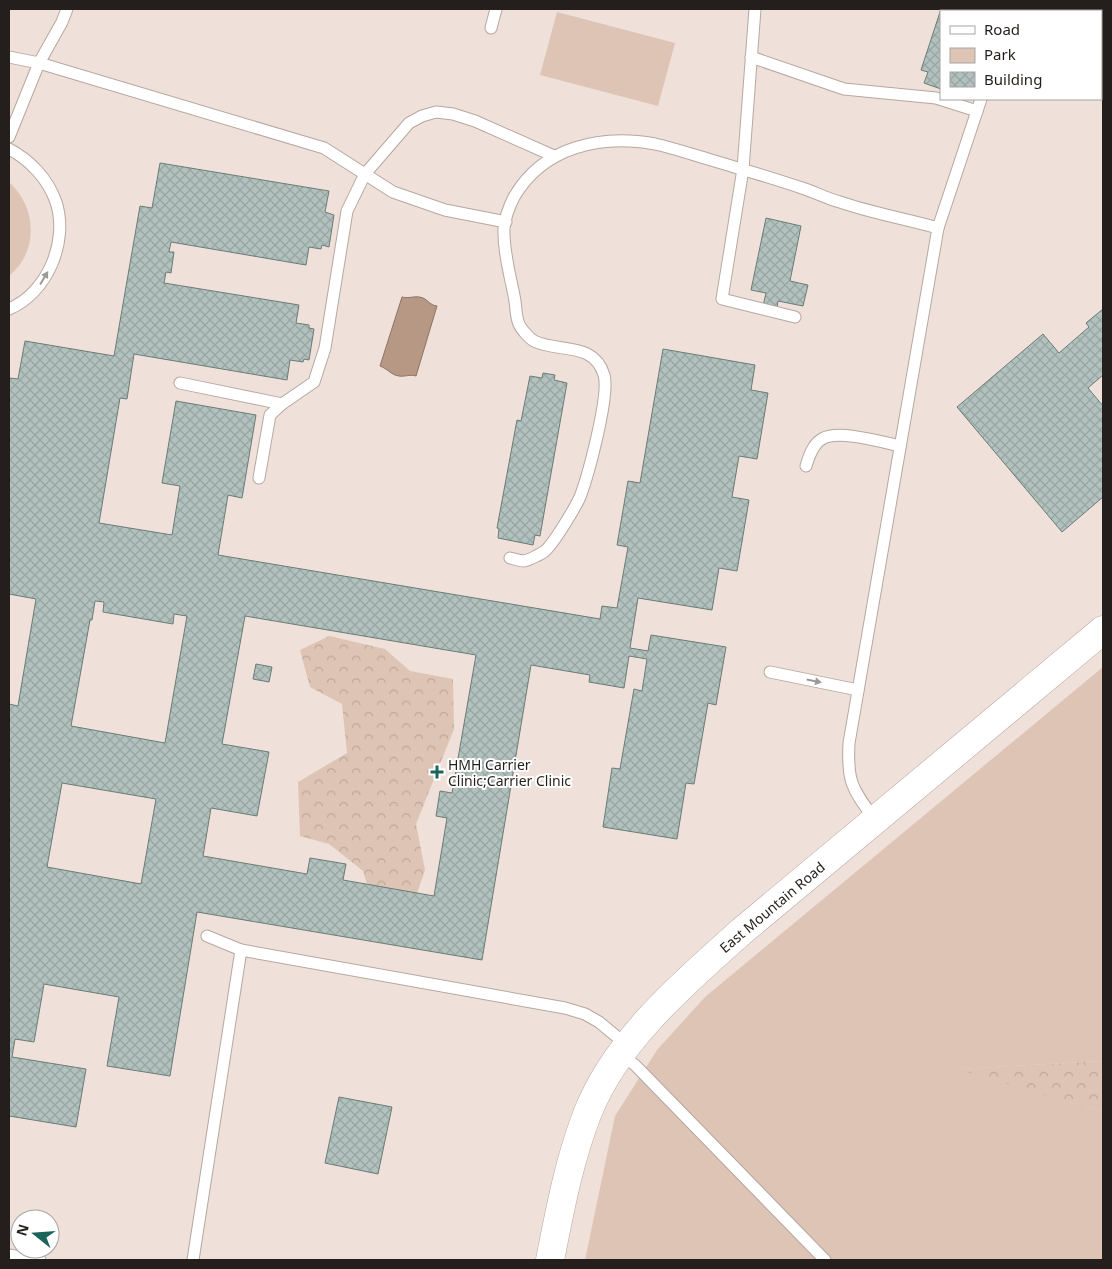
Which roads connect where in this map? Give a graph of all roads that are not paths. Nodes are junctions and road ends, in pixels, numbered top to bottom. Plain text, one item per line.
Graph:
1 (67, 9) edge
2 (496, 9) edge
3 (755, 9) edge
4 (491, 28) dead end
5 (9, 57) edge
6 (751, 57) junction
7 (39, 63) junction
8 (940, 99) edge
9 (943, 100) edge
10 (981, 100) edge
11 (977, 110) junction
12 (9, 137) edge
13 (9, 149) edge
14 (554, 156) junction
15 (743, 169) junction
16 (365, 174) junction
17 (506, 222) junction
18 (938, 228) junction
19 (9, 309) edge
20 (795, 317) dead end
21 (180, 383) dead end
22 (282, 404) junction
23 (900, 446) junction
24 (806, 466) dead end
25 (259, 478) dead end
26 (510, 558) dead end
27 (1103, 630) edge
28 (770, 672) dead end
29 (858, 690) junction
30 (875, 820) junction
31 (207, 936) dead end
32 (241, 950) junction
33 (624, 1050) junction
34 (9, 1255) edge
35 (40, 1260) edge
36 (193, 1260) edge
37 (550, 1260) edge
38 (825, 1260) edge

1 - 7 lane
2 - 4 lane
3 - 6 lane
5 - 7 lane
6 - 8 lane
6 - 15 lane
7 - 12 lane
7 - 16 lane
9 - 11 lane
10 - 11 lane
11 - 18 lane
19 -> 13 lane
14 - 15 lane
14 - 16 lane
14 - 17 lane
15 - 18 lane
15 - 20 lane
16 - 17 lane
16 - 22 lane
17 - 26 lane
18 - 23 lane
21 - 22 lane
22 - 25 lane
23 - 24 lane
23 - 29 lane
27 - 30 street, East Mountain Road
28 -> 29 lane
29 - 30 lane
30 - 33 street, East Mountain Road
31 - 32 lane
32 - 33 lane
32 - 36 lane
33 - 37 street, East Mountain Road
33 - 38 lane
34 - 35 lane

